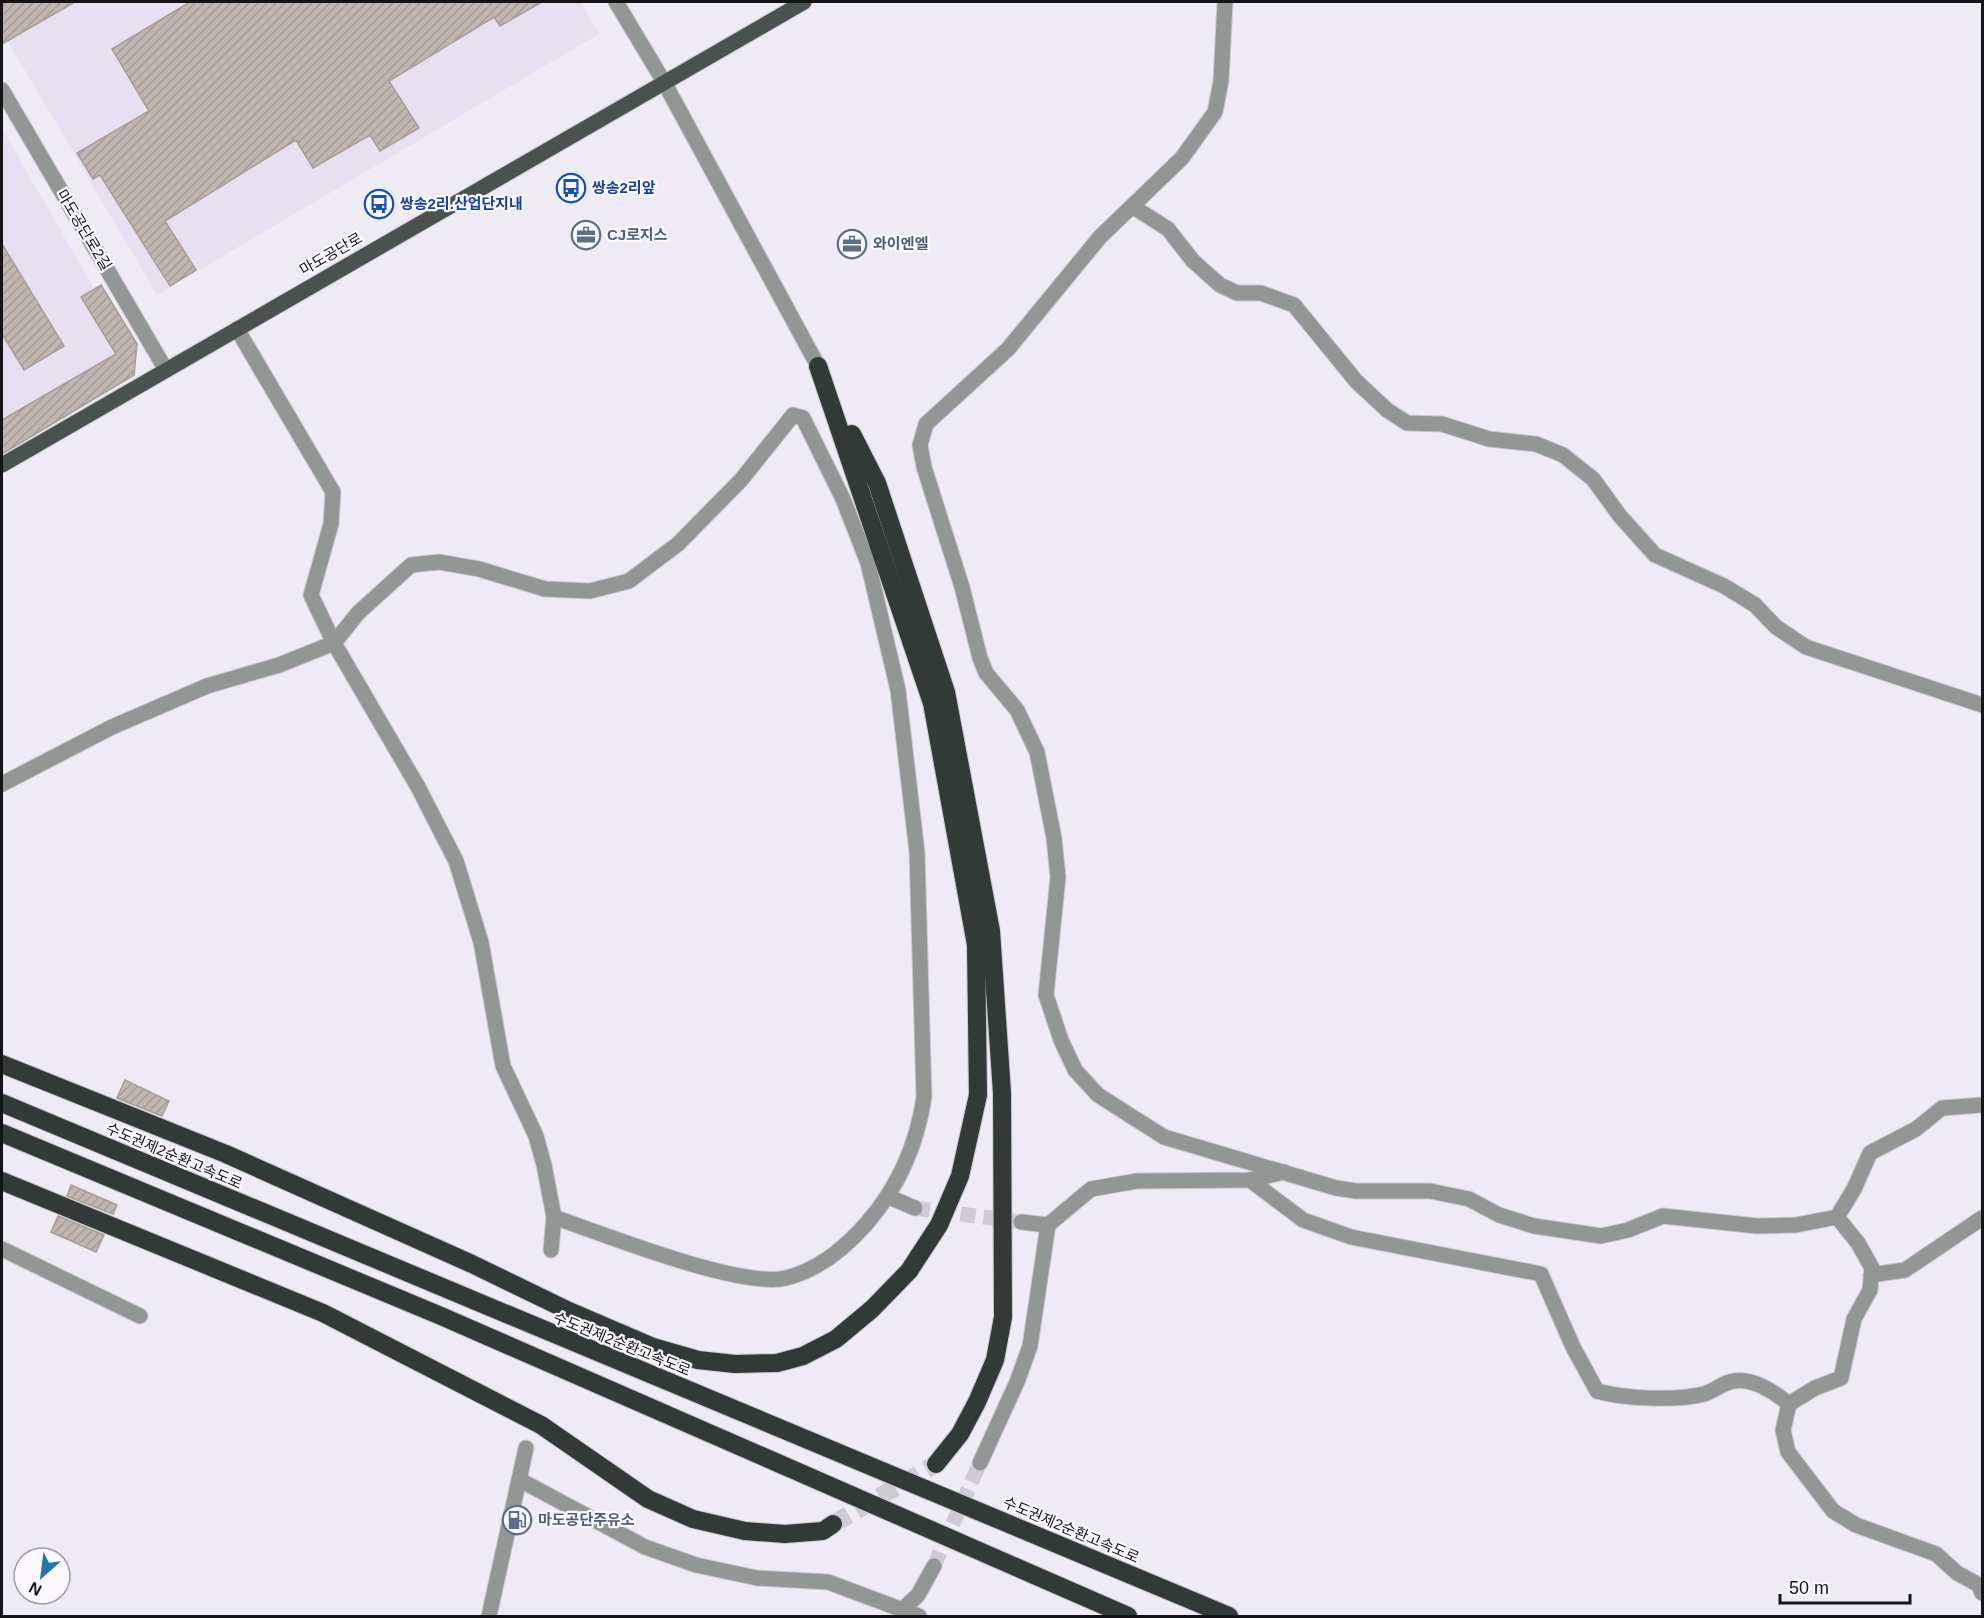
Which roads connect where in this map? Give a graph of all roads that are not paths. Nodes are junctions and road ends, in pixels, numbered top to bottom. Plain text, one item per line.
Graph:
1 (616, 2) edge
2 (804, 2) edge
3 (1226, 2) edge
4 (664, 82) junction
5 (2, 90) edge
6 (1132, 206) junction
7 (237, 329) junction
8 (818, 366) junction
9 (166, 370) junction
10 (2, 465) edge
11 (334, 643) junction
12 (1983, 705) edge
13 (2, 784) edge
14 (2, 1064) edge
15 (2, 1103) edge
16 (1983, 1105) edge
17 (2, 1133) edge
18 (1288, 1172) junction
19 (1250, 1180) junction
20 (2, 1181) edge
21 (889, 1197) junction
22 (915, 1208) tunnel mouth
23 (1838, 1217) junction
24 (554, 1218) junction
25 (1983, 1218) edge
26 (1021, 1222) tunnel mouth
27 (1048, 1226) junction
28 (2, 1249) edge
29 (551, 1250) dead end
30 (1871, 1275) junction
31 (140, 1316) dead end
32 (1789, 1404) junction
33 (526, 1448) dead end
34 (980, 1463) tunnel mouth
35 (936, 1464) tunnel mouth
36 (520, 1480) junction
37 (833, 1524) tunnel mouth
38 (934, 1566) tunnel mouth
39 (1983, 1593) edge
40 (901, 1611) junction
41 (489, 1617) edge
42 (918, 1617) edge
43 (1128, 1617) edge
44 (1229, 1617) edge

1 - 4 street
2 - 4 main road, 마도공단로
3 - 6 street
4 - 7 main road, 마도공단로
4 - 8 street
5 - 9 street, 마도공단로2길
6 - 12 street
6 - 18 street
7 - 9 main road, 마도공단로
7 - 11 street
8 - 14 highway
8 - 35 highway
9 - 10 main road, 마도공단로
11 - 13 street
11 - 21 street
11 - 24 street
15 - 44 highway, 수도권제2순환고속도로
16 - 23 street
17 - 43 highway
18 - 19 street
18 - 23 street
19 - 27 street
19 - 32 street
20 - 37 highway
21 - 22 street
21 - 24 street
23 - 30 street
24 - 29 street
25 - 30 street
26 - 27 street
27 - 34 street
28 - 31 street
30 - 32 street
32 - 39 street
33 - 36 street
36 - 40 street
36 - 41 street
38 - 40 street
40 - 42 street

